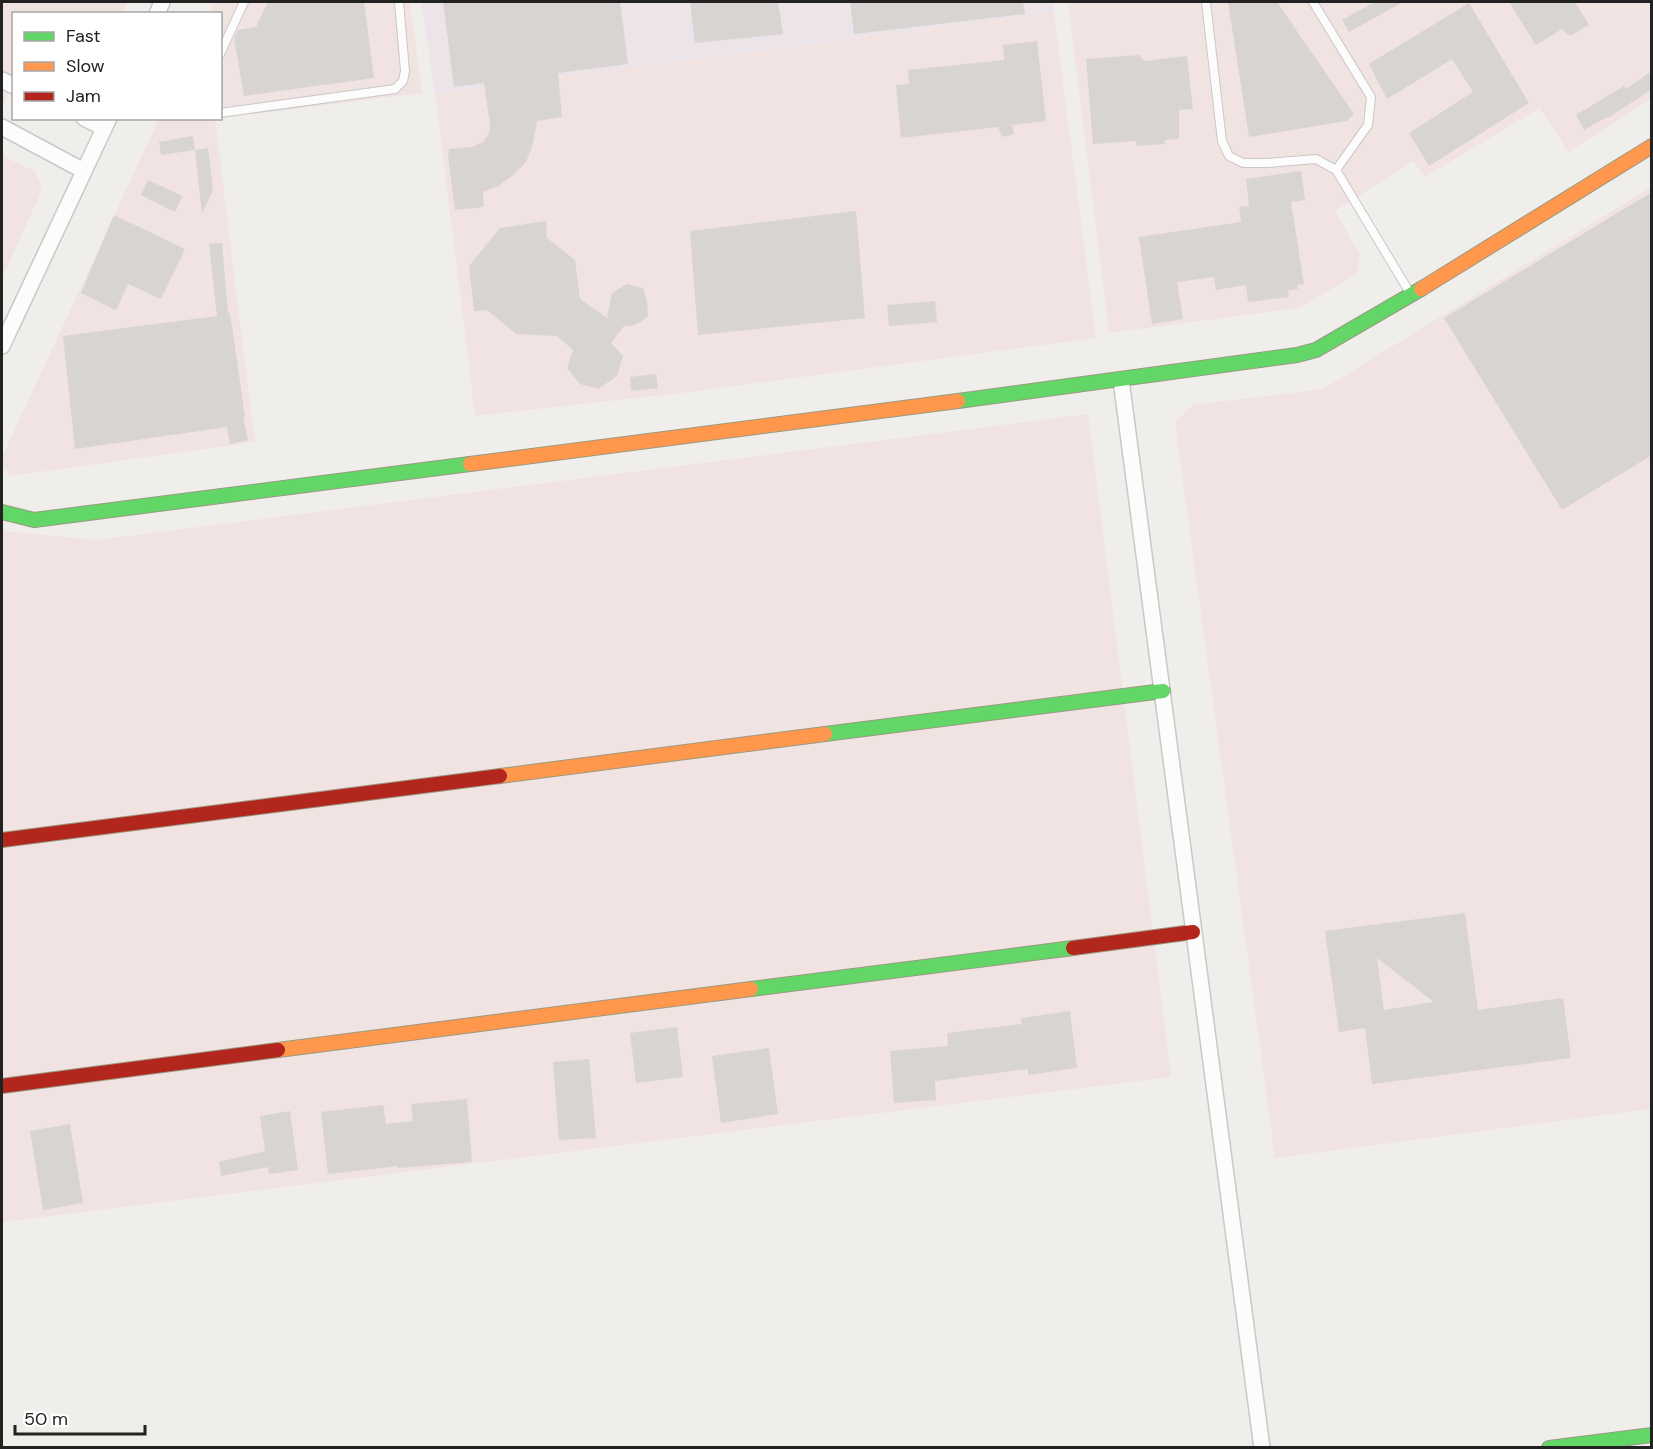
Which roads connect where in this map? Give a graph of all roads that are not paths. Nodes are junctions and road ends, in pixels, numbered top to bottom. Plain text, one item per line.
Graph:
1 (244, 2) edge
2 (399, 2) edge
3 (1206, 2) edge
4 (1313, 2) edge
5 (222, 50) edge
6 (222, 113) edge
7 (106, 123) edge
8 (2, 127) edge
9 (1652, 146) edge
10 (1336, 170) junction
11 (84, 171) junction
12 (1411, 295) junction
13 (2, 346) edge
14 (1121, 380) junction
15 (2, 512) edge
16 (1163, 691) junction
17 (2, 840) edge
18 (1193, 932) junction
19 (2, 1086) edge
20 (1652, 1435) edge
21 (1262, 1448) edge
22 (1549, 1448) edge

1 - 5 lane
2 - 6 lane
3 - 10 lane
4 - 10 lane
7 - 11 street
8 - 11 street
9 - 12 street
10 - 12 lane
11 - 13 street
12 - 14 street
14 - 15 street
14 - 16 street
16 - 17 street
16 - 18 street
18 - 19 street
18 - 21 street
20 - 22 street

